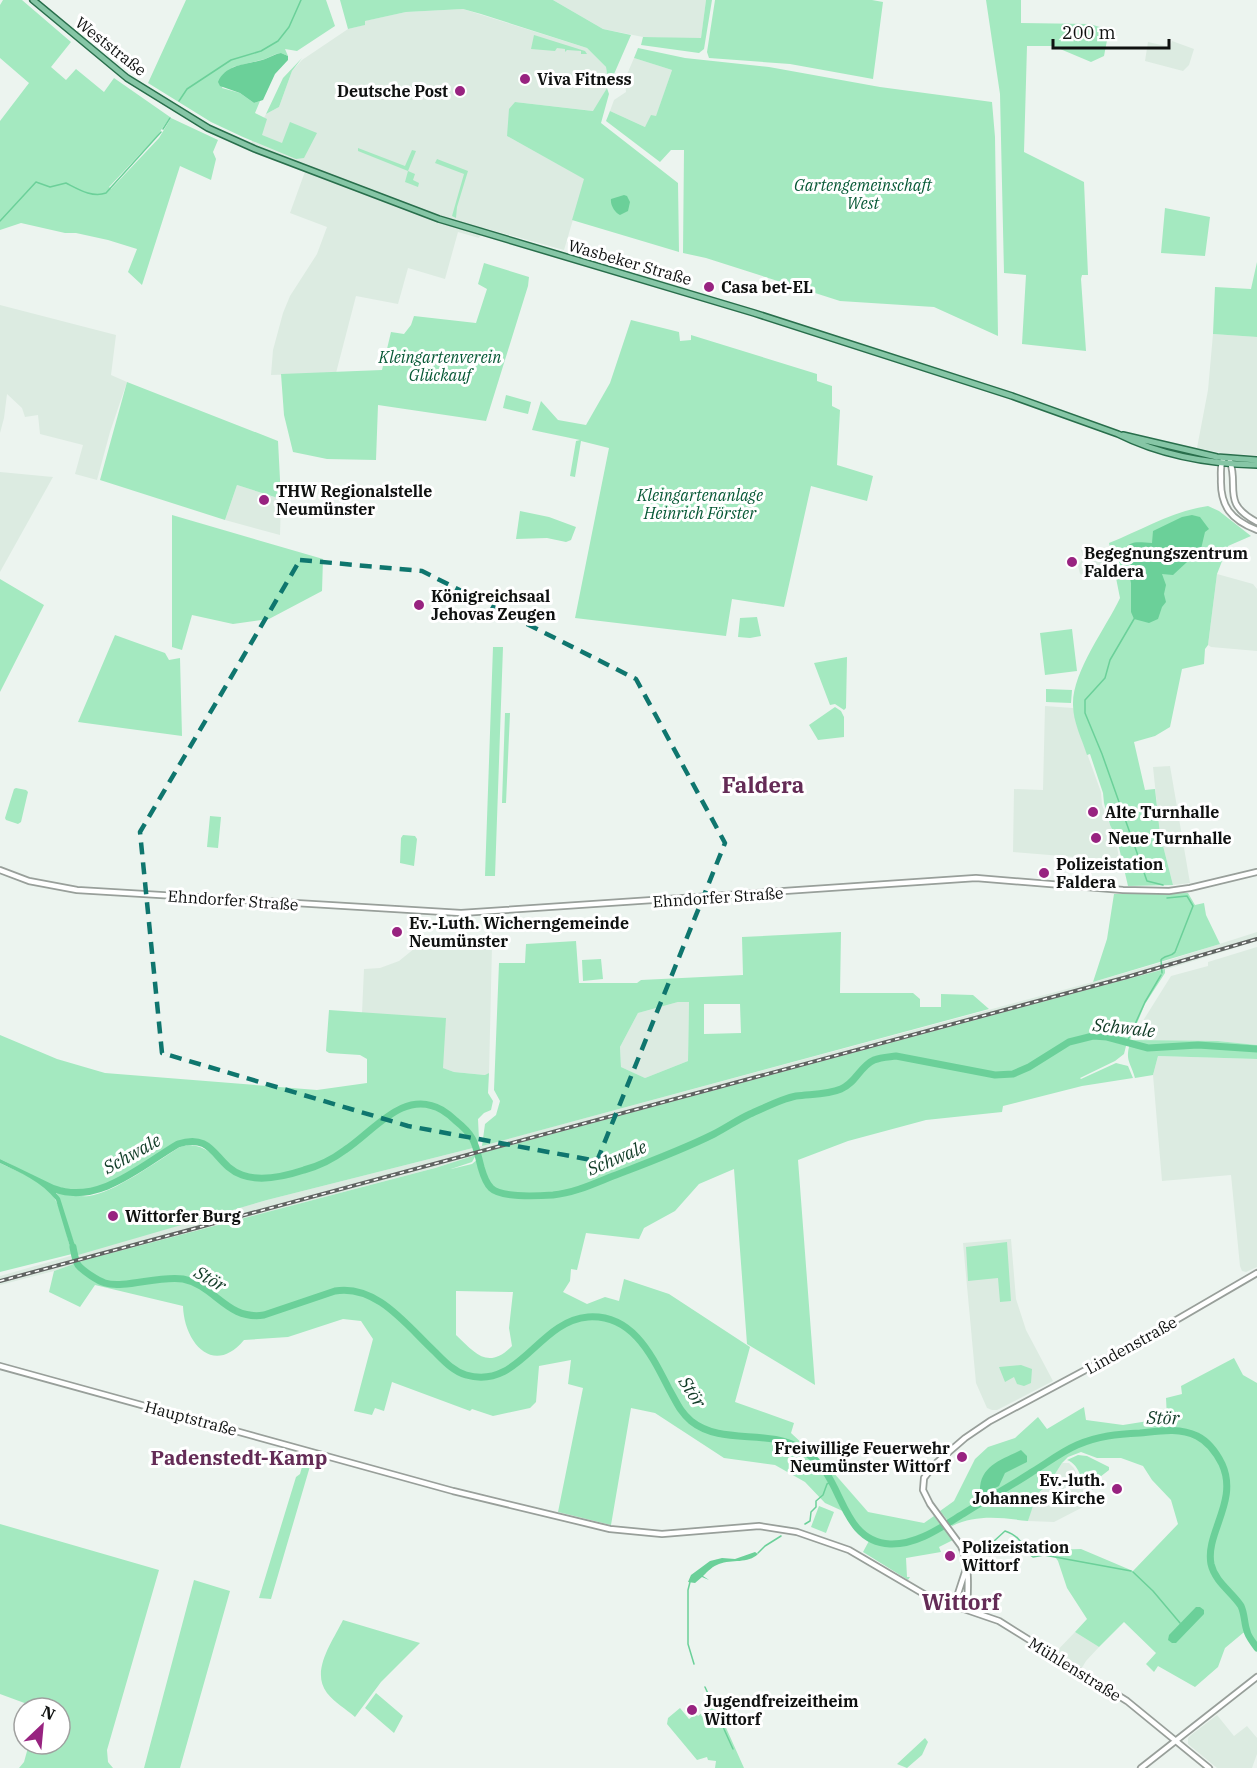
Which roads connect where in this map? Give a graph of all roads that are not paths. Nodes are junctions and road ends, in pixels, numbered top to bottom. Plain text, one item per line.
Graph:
1 (33, 0) edge
2 (176, 110) joint
3 (1257, 460) edge
4 (1227, 461) junction
5 (1257, 465) edge
6 (1257, 522) edge
7 (1257, 530) edge
8 (0, 870) edge
9 (1257, 872) edge
10 (1257, 1274) edge
11 (0, 1366) edge
12 (968, 1566) junction
13 (954, 1606) junction
14 (967, 1609) junction
15 (1257, 1677) edge
16 (1175, 1742) junction
17 (1141, 1768) edge
18 (1209, 1768) edge

1 - 2 main road, Weststraße
2 - 4 main road, Wasbeker Straße
3 - 4 main road
4 - 5 main road
4 - 6 street
4 - 7 street
8 - 9 street, Ehndorfer Straße
10 - 12 street, Lindenstraße
11 - 13 street, Hauptstraße
12 - 13 street
12 - 14 street
13 - 14 street, Mühlenstraße
14 - 16 street, Mühlenstraße
15 - 16 street
16 - 17 street
16 - 18 street, Mühlenstraße

